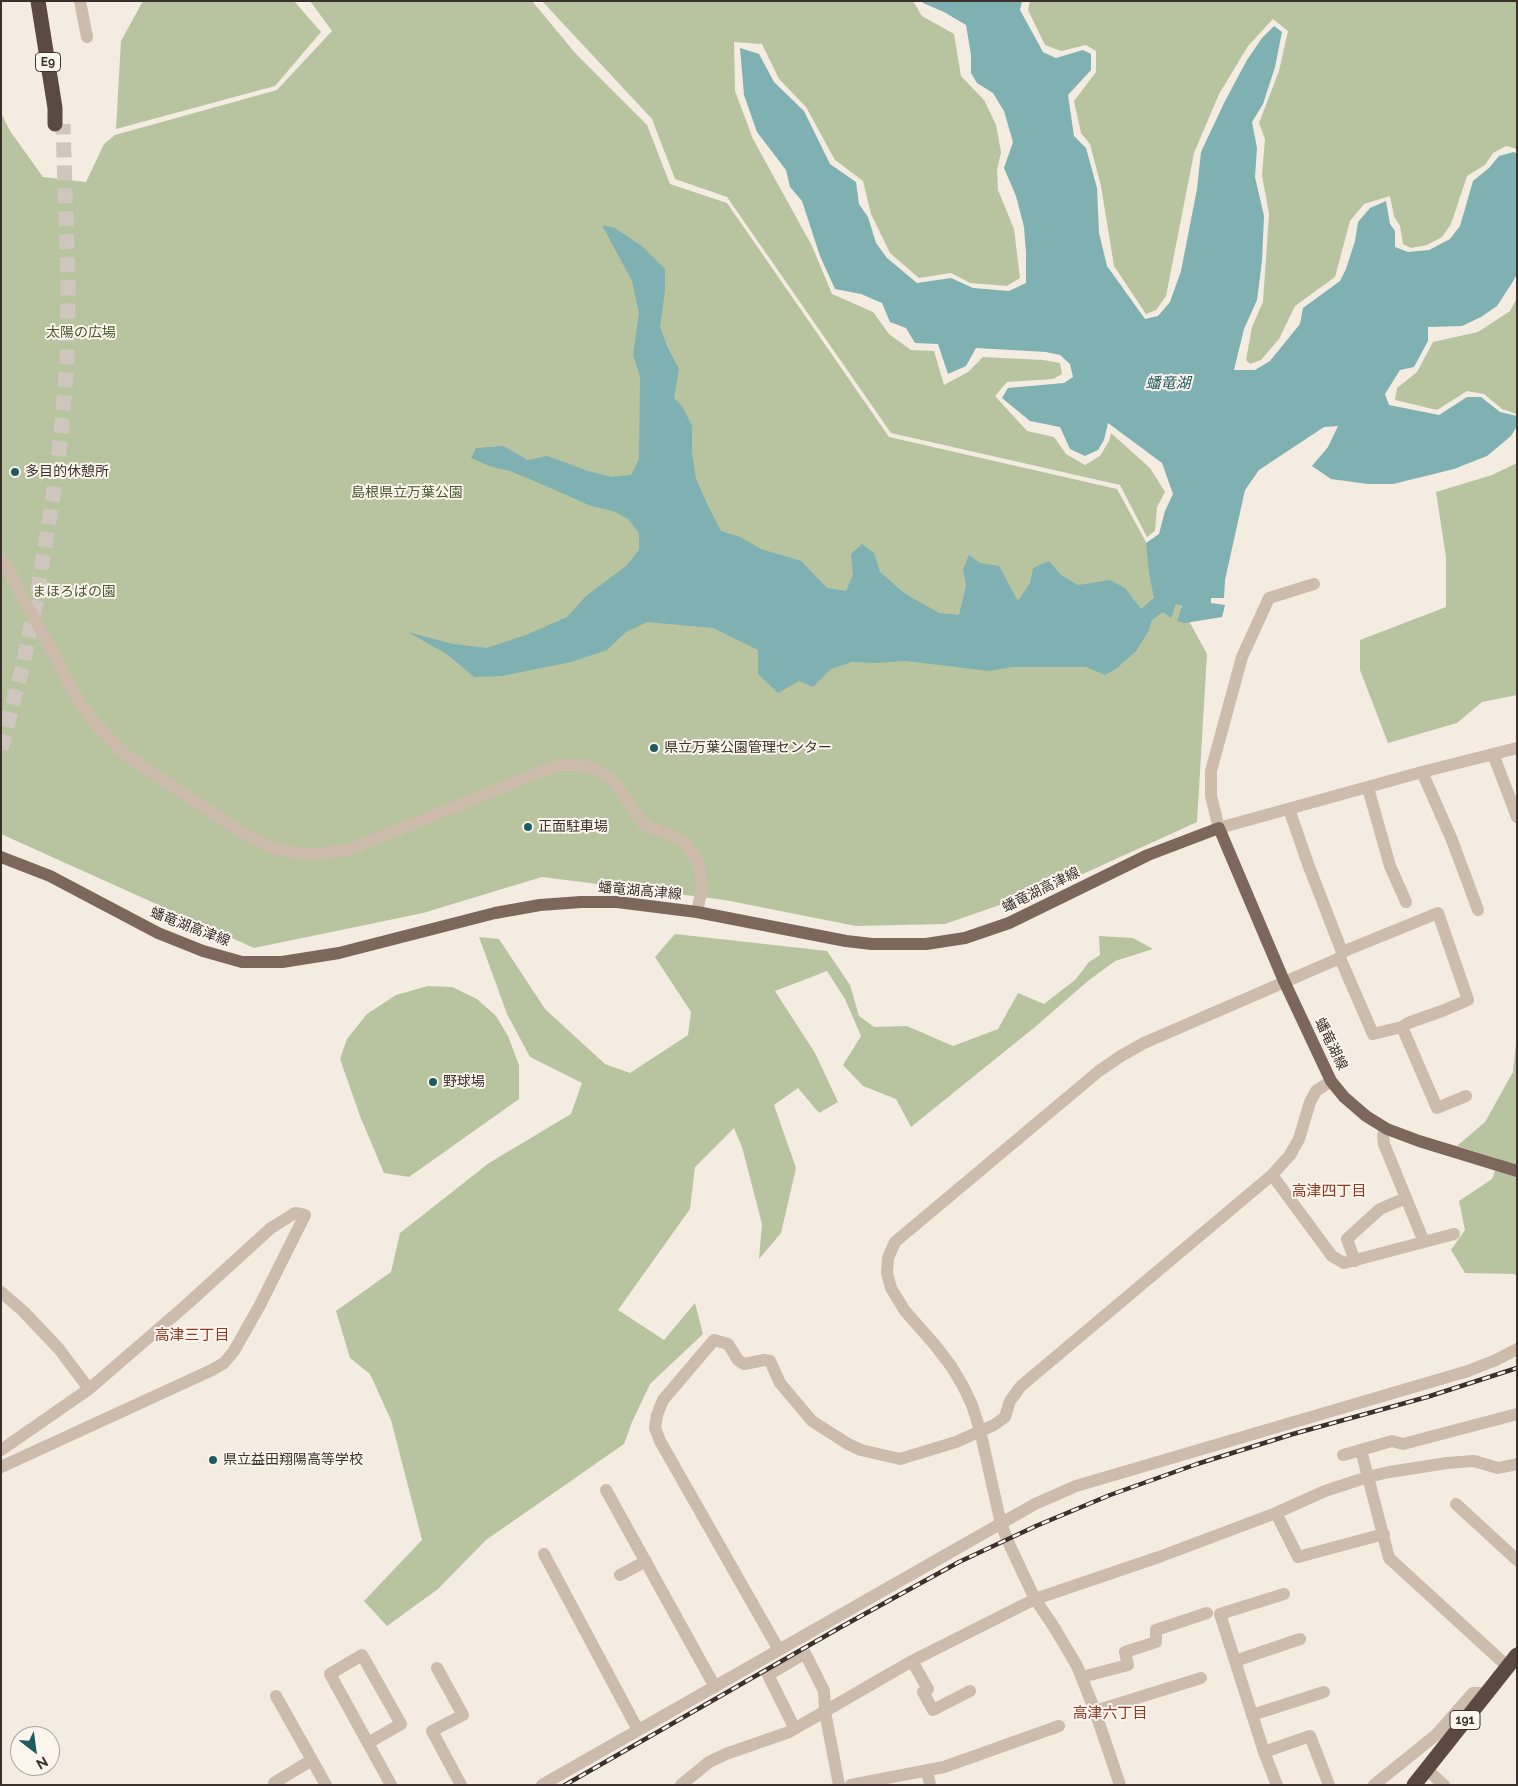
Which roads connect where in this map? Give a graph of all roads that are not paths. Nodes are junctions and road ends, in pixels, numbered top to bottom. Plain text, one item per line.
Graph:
1 (29, 1) edge
2 (38, 1) edge
3 (45, 1) edge
4 (80, 1) edge
5 (87, 37) dead end
6 (55, 108) junction
7 (1, 559) edge
8 (1314, 584) dead end
9 (1517, 748) edge
10 (1493, 754) junction
11 (1422, 772) junction
12 (1368, 788) junction
13 (1289, 809) junction
14 (1517, 817) edge
15 (1219, 828) junction
16 (1, 857) edge
17 (1406, 902) dead end
18 (1478, 910) dead end
19 (697, 912) junction
20 (1341, 955) junction
21 (1284, 981) junction
22 (1402, 1027) junction
23 (1331, 1081) junction
24 (1466, 1096) dead end
25 (1387, 1129) junction
26 (1517, 1171) edge
27 (1272, 1175) junction
28 (1406, 1198) junction
29 (1454, 1234) dead end
30 (1424, 1242) junction
31 (1355, 1261) junction
32 (1, 1292) edge
33 (1517, 1349) edge
34 (89, 1389) junction
35 (1517, 1414) edge
36 (980, 1430) junction
37 (1, 1450) edge
38 (1517, 1464) edge
39 (1, 1467) edge
40 (1368, 1477) junction
41 (606, 1490) dead end
42 (1456, 1504) dead end
43 (1276, 1512) junction
44 (1001, 1524) junction
45 (1384, 1534) junction
46 (544, 1554) dead end
47 (1517, 1560) edge
48 (646, 1562) junction
49 (620, 1575) dead end
50 (1284, 1594) dead end
51 (1035, 1600) junction
52 (1207, 1613) dead end
53 (1300, 1639) dead end
54 (780, 1650) junction
55 (1235, 1661) junction
56 (1512, 1661) edge
57 (912, 1662) junction
58 (437, 1668) dead end
59 (1082, 1677) junction
60 (1201, 1678) dead end
61 (715, 1687) junction
62 (970, 1690) dead end
63 (1324, 1692) dead end
64 (1487, 1693) junction
65 (276, 1696) dead end
66 (826, 1712) junction
67 (1096, 1712) junction
68 (1252, 1715) junction
69 (1059, 1726) dead end
70 (795, 1728) junction
71 (638, 1730) junction
72 (368, 1743) junction
73 (1264, 1752) junction
74 (312, 1760) junction
75 (1426, 1769) junction
76 (927, 1770) junction
77 (276, 1785) edge
78 (326, 1785) edge
79 (391, 1785) edge
80 (461, 1785) edge
81 (542, 1785) edge
82 (680, 1785) edge
83 (839, 1785) edge
84 (851, 1785) edge
85 (930, 1785) edge
86 (1120, 1785) edge
87 (1277, 1785) edge
88 (1328, 1785) edge
89 (1374, 1785) edge
90 (1414, 1785) edge
91 (1444, 1785) edge

1 - 6 highway
2 - 6 highway, E9
3 - 6 highway, E9
4 - 5 street
7 - 19 street
8 - 15 street
9 - 10 street
10 - 11 street
10 - 14 street
11 - 12 street
11 - 18 street
12 - 13 street
12 - 17 street
13 - 15 street
13 - 20 street
15 - 19 main road, 蟠竜湖高津線
15 - 21 main road, 蟠竜湖線
16 - 19 main road, 蟠竜湖高津線
20 - 21 street
20 - 22 street
20 - 22 street
21 - 23 main road, 蟠竜湖線
21 - 36 street
22 - 24 street
23 - 25 main road, 蟠竜湖線
23 - 27 street
25 - 26 main road, 蟠竜湖線
25 - 28 street
27 - 31 street
27 - 36 street
28 - 30 street
28 - 31 street
29 - 30 street
30 - 31 street
32 - 34 street
33 - 44 street
34 - 37 street
34 - 39 street
35 - 40 street
36 - 44 street
36 - 54 street
38 - 40 street
40 - 43 street
40 - 45 street
41 - 48 street
42 - 47 street
43 - 45 street
43 - 51 street
44 - 51 street
44 - 54 street
45 - 56 street
46 - 71 street
48 - 49 street
48 - 61 street
50 - 55 street
51 - 57 street
51 - 59 street
52 - 59 street
53 - 55 street
54 - 61 street
55 - 68 street
56 - 64 highway, 191
57 - 62 street
57 - 66 street
58 - 80 street
59 - 67 street
60 - 67 street
61 - 71 street
63 - 68 street
64 - 75 highway, 191
64 - 89 street
65 - 74 street
66 - 70 street
66 - 70 street
66 - 83 street
67 - 86 street
68 - 73 street
69 - 76 street
70 - 82 street
71 - 81 street
72 - 72 street
72 - 79 street
73 - 87 street
73 - 88 street
74 - 77 street
74 - 78 street
75 - 90 highway, 191
75 - 91 street
76 - 84 street
76 - 85 street

